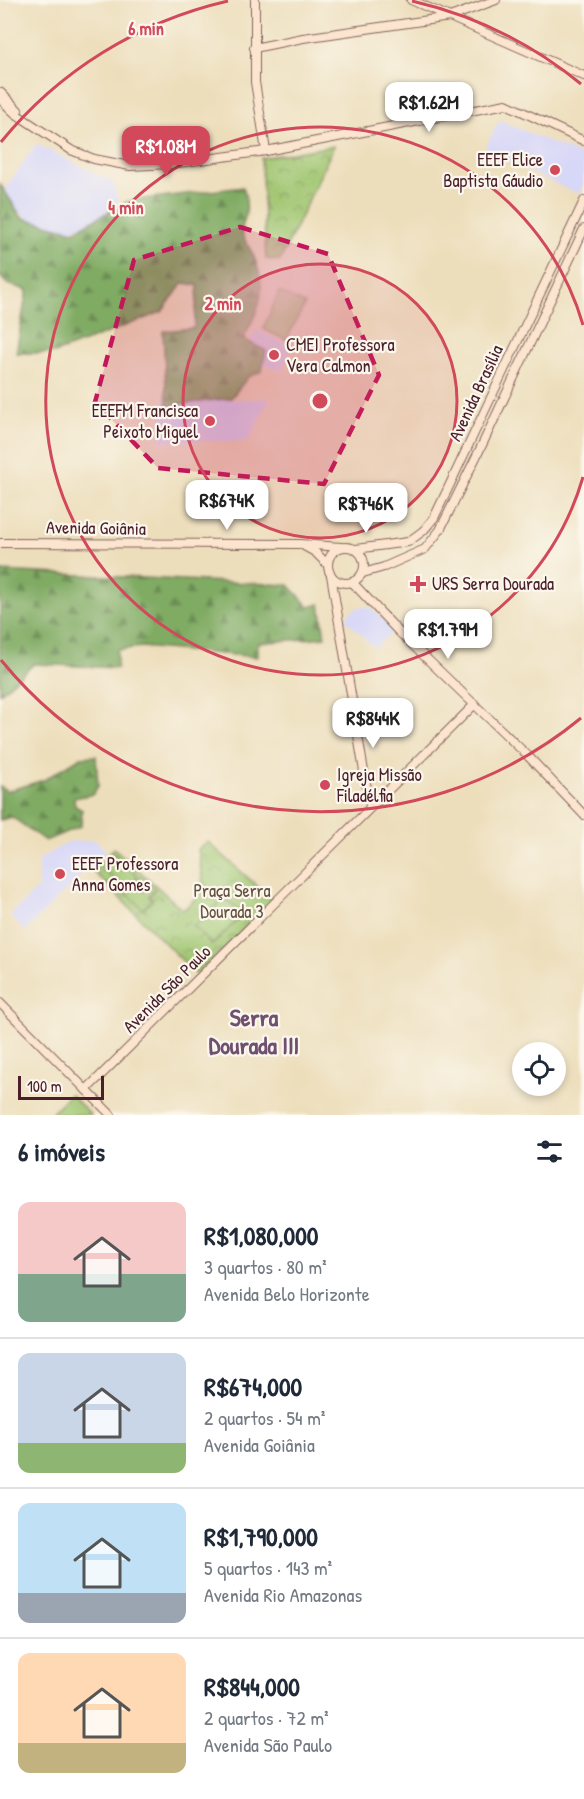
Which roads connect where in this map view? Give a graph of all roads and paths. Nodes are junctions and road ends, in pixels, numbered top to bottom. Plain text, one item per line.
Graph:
1 (255, 0) edge
2 (411, 0) edge
3 (496, 0) edge
4 (450, 18) junction
5 (254, 48) junction
6 (584, 76) edge
7 (0, 92) edge
8 (0, 99) edge
9 (29, 122) junction
10 (584, 141) edge
11 (266, 151) junction
12 (584, 201) edge
13 (584, 229) edge
14 (564, 243) junction
15 (558, 256) junction
16 (571, 257) junction
17 (564, 273) junction
18 (521, 333) junction
19 (527, 349) junction
20 (0, 543) edge
21 (300, 544) junction
22 (341, 547) junction
23 (356, 549) junction
24 (328, 565) junction
25 (363, 573) junction
26 (331, 575) junction
27 (350, 583) junction
28 (335, 599) junction
29 (475, 704) junction
30 (370, 807) junction
31 (584, 815) edge
32 (0, 1003) edge
33 (86, 1090) junction
34 (111, 1115) edge

1 - 5 street
2 - 4 street
3 - 4 street
4 - 5 street
4 - 6 street
5 - 11 street
7 - 9 street
8 - 9 street
9 - 11 street
10 - 11 street
12 - 14 street, Avenida Brasília
13 - 16 street, Avenida Brasília
14 - 15 street, Avenida Brasília
14 - 16 street
15 - 17 street
15 - 18 street, Avenida Brasília
16 - 17 street, Avenida Brasília
17 - 19 street, Avenida Brasília
18 - 19 street
18 - 23 street, Avenida Brasília
19 - 25 street, Avenida Brasília
20 - 21 street, Avenida Goiânia
21 - 22 street, Avenida Goiânia
21 - 24 street
22 - 23 street
22 - 24 street
23 - 25 street
24 - 26 street
25 - 27 street
26 - 27 street
26 - 28 street
27 - 28 street
27 - 29 street
28 - 30 street
29 - 30 street, Avenida São Paulo
29 - 31 street
30 - 33 street, Avenida São Paulo
32 - 33 street
33 - 34 street

